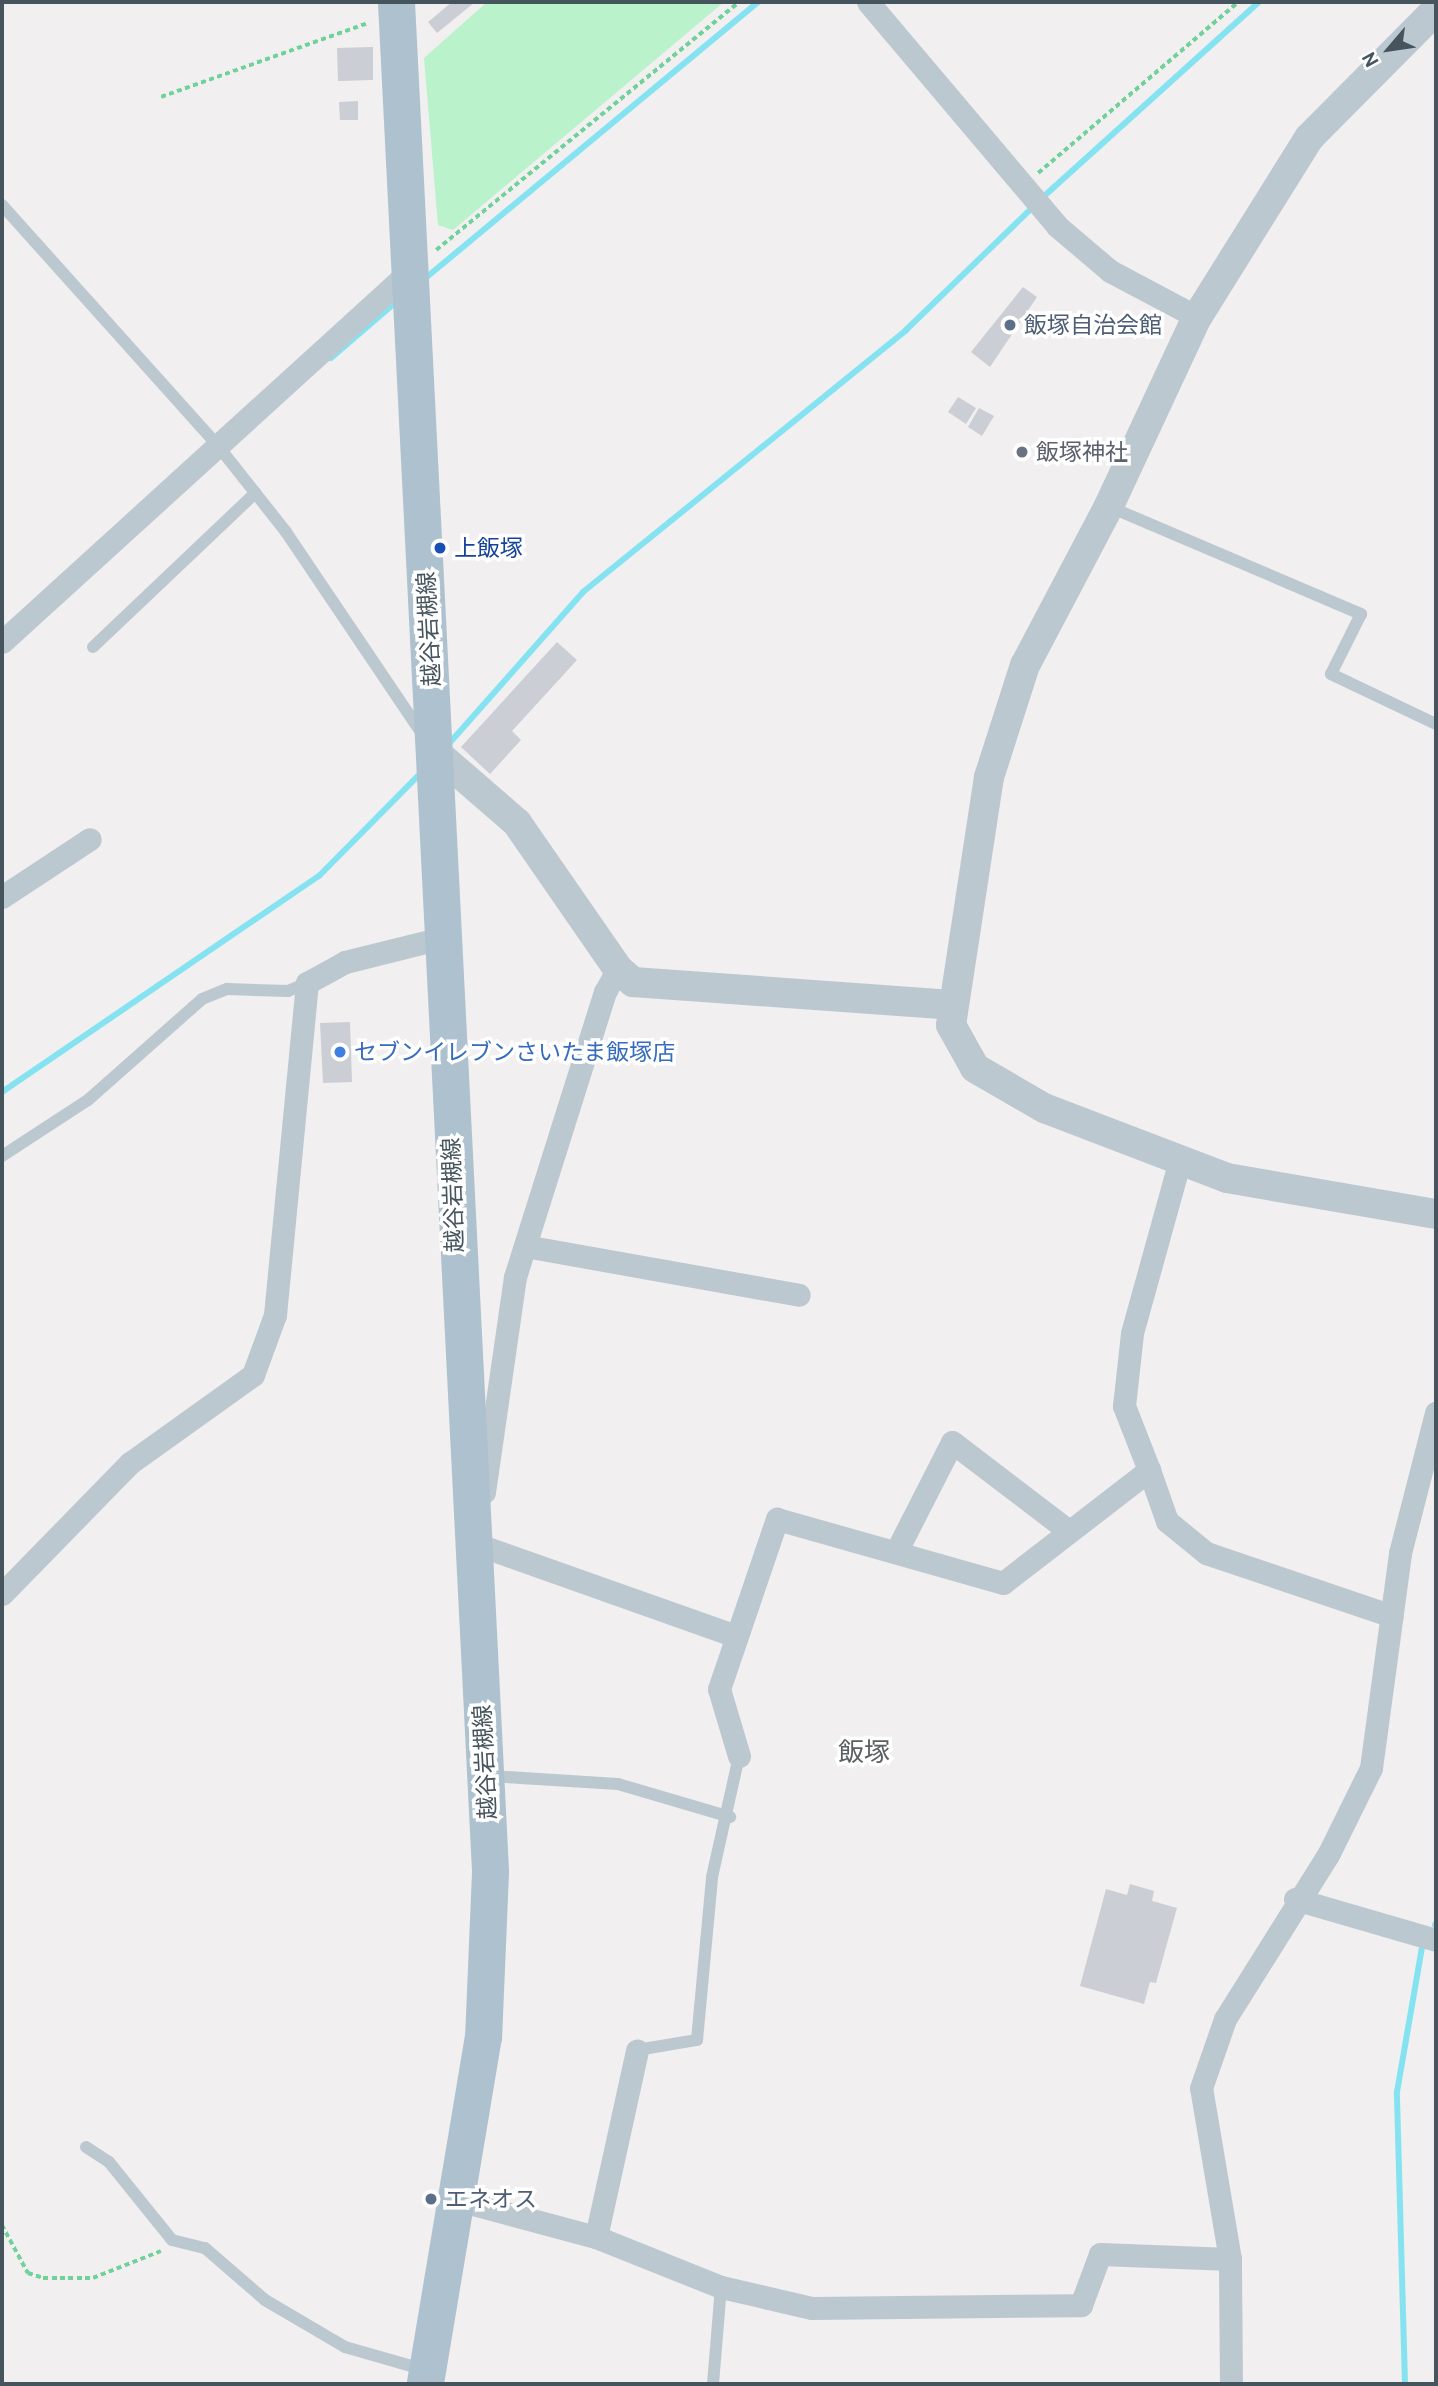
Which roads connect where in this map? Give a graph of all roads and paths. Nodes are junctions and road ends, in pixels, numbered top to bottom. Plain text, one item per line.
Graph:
1 (739, 2) edge
2 (868, 2) edge
3 (1238, 2) edge
4 (396, 7) edge
5 (1436, 9) edge
6 (161, 97) dead end
7 (1023, 186) junction
8 (2, 205) edge
9 (412, 269) junction
10 (1197, 317) junction
11 (215, 442) junction
12 (255, 494) junction
13 (1109, 506) junction
14 (2, 642) edge
15 (93, 647) dead end
16 (1436, 724) edge
17 (434, 751) junction
18 (90, 839) dead end
19 (2, 897) edge
20 (441, 938) junction
21 (618, 969) junction
22 (307, 983) junction
23 (952, 1005) junction
24 (2, 1156) edge
25 (1180, 1160) junction
26 (1436, 1214) edge
27 (525, 1246) junction
28 (799, 1295) dead end
29 (1436, 1413) edge
30 (1149, 1470) junction
31 (1069, 1531) junction
32 (475, 1551) junction
33 (896, 1552) junction
34 (2, 1594) edge
35 (1392, 1616) junction
36 (733, 1635) junction
37 (739, 1756) joint
38 (486, 1776) junction
39 (730, 1817) junction
40 (1295, 1899) junction
41 (1436, 1940) edge
42 (637, 2050) joint
43 (86, 2147) dead end
44 (454, 2199) junction
45 (2, 2225) edge
46 (596, 2237) junction
47 (183, 2243) junction
48 (1230, 2259) junction
49 (721, 2287) junction
50 (425, 2377) edge
51 (713, 2384) edge
52 (1231, 2384) edge

1 - 9 path
2 - 7 street
3 - 7 path
4 - 6 path
4 - 9 main road, 越谷岩槻線
5 - 10 street
7 - 10 street
8 - 11 lane
9 - 11 street
9 - 17 main road, 越谷岩槻線
10 - 13 street
11 - 12 lane
11 - 14 street
12 - 15 lane
12 - 17 lane
13 - 16 lane
13 - 23 street
17 - 20 main road, 越谷岩槻線
17 - 21 street
18 - 19 street
20 - 22 street
20 - 32 main road, 越谷岩槻線
21 - 23 street
21 - 27 street
22 - 24 lane
22 - 34 street
23 - 25 street
25 - 26 street
25 - 30 street
27 - 28 street
27 - 32 street
29 - 35 street
30 - 31 street
30 - 35 street
31 - 33 street
31 - 33 street
32 - 36 street
32 - 38 main road, 越谷岩槻線
33 - 36 street
35 - 40 street
36 - 37 street
37 - 39 lane
38 - 39 lane
38 - 44 main road, 越谷岩槻線
39 - 42 lane
40 - 41 street
40 - 48 street
42 - 46 street
43 - 47 lane
44 - 46 street
44 - 50 main road, 越谷岩槻線
45 - 47 path
46 - 49 street
47 - 50 lane
48 - 49 street
48 - 52 street
49 - 51 lane

